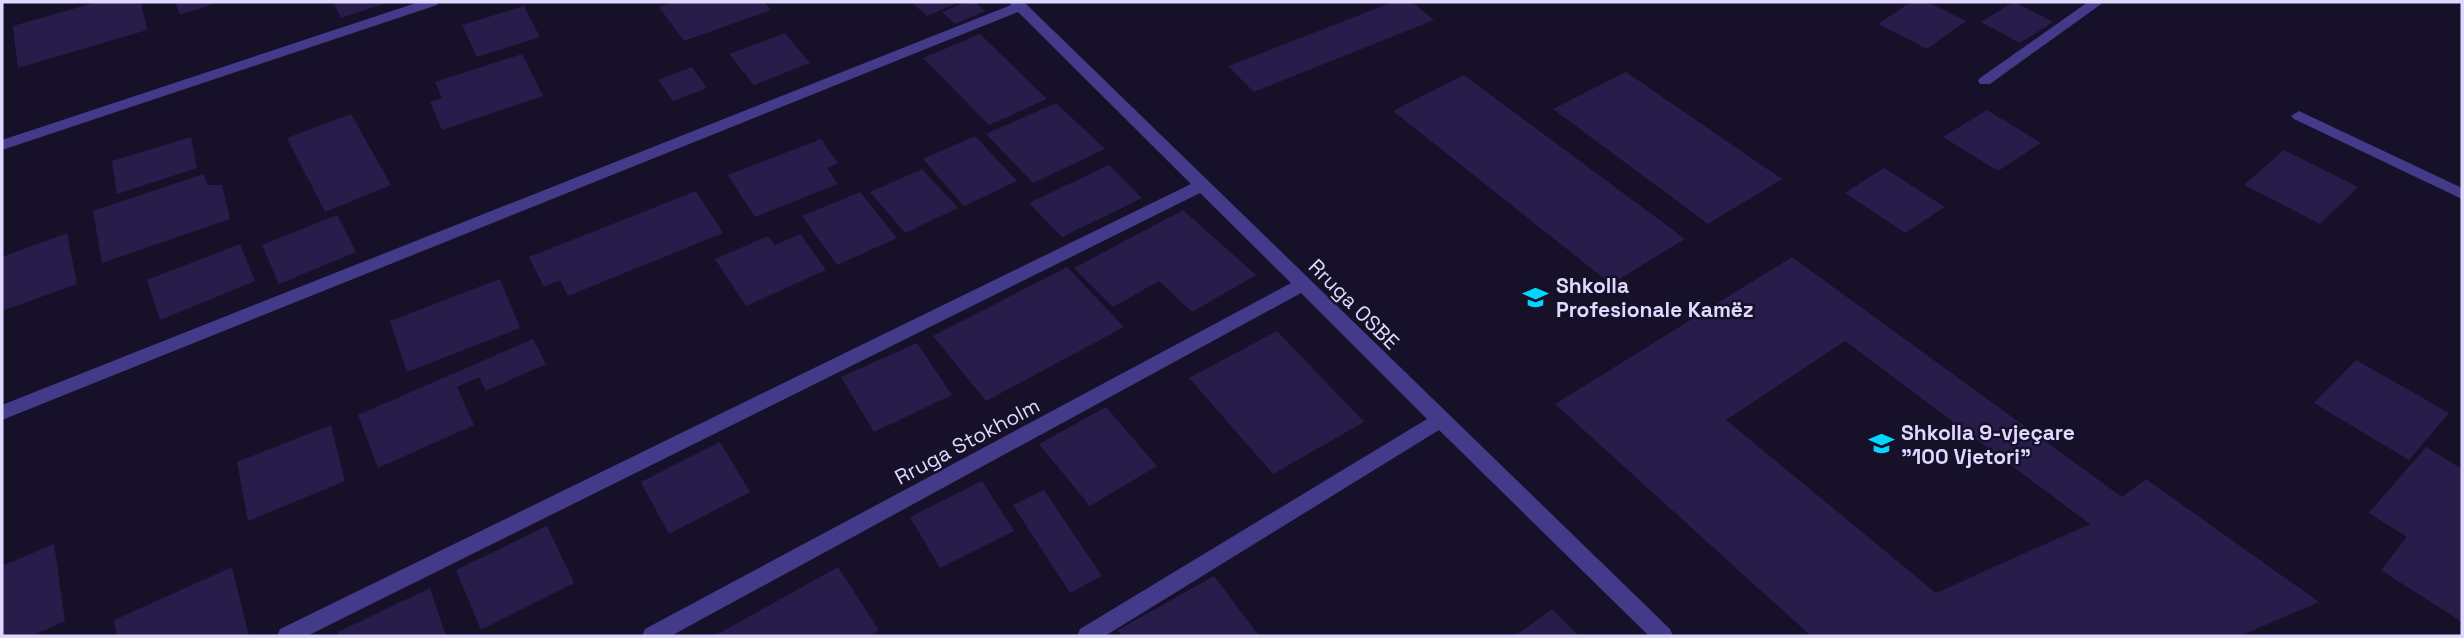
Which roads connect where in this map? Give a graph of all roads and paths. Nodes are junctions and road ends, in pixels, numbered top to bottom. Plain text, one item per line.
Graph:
1 (432, 2) edge
2 (2097, 2) edge
3 (1018, 4) edge
4 (1985, 81) dead end
5 (2299, 116) dead end
6 (2, 145) edge
7 (1200, 186) junction
8 (2462, 194) edge
9 (1303, 285) junction
10 (2, 413) edge
11 (1440, 420) junction
12 (287, 636) edge
13 (652, 636) edge
14 (1087, 636) edge
15 (1663, 636) edge

1 - 6 street
2 - 4 street
3 - 7 street, Rruga OSBE
3 - 10 street
5 - 8 street
7 - 9 street, Rruga OSBE
7 - 12 street
9 - 11 street, Rruga OSBE
9 - 13 street, Rruga Stokholm
11 - 14 street
11 - 15 street, Rruga OSBE

